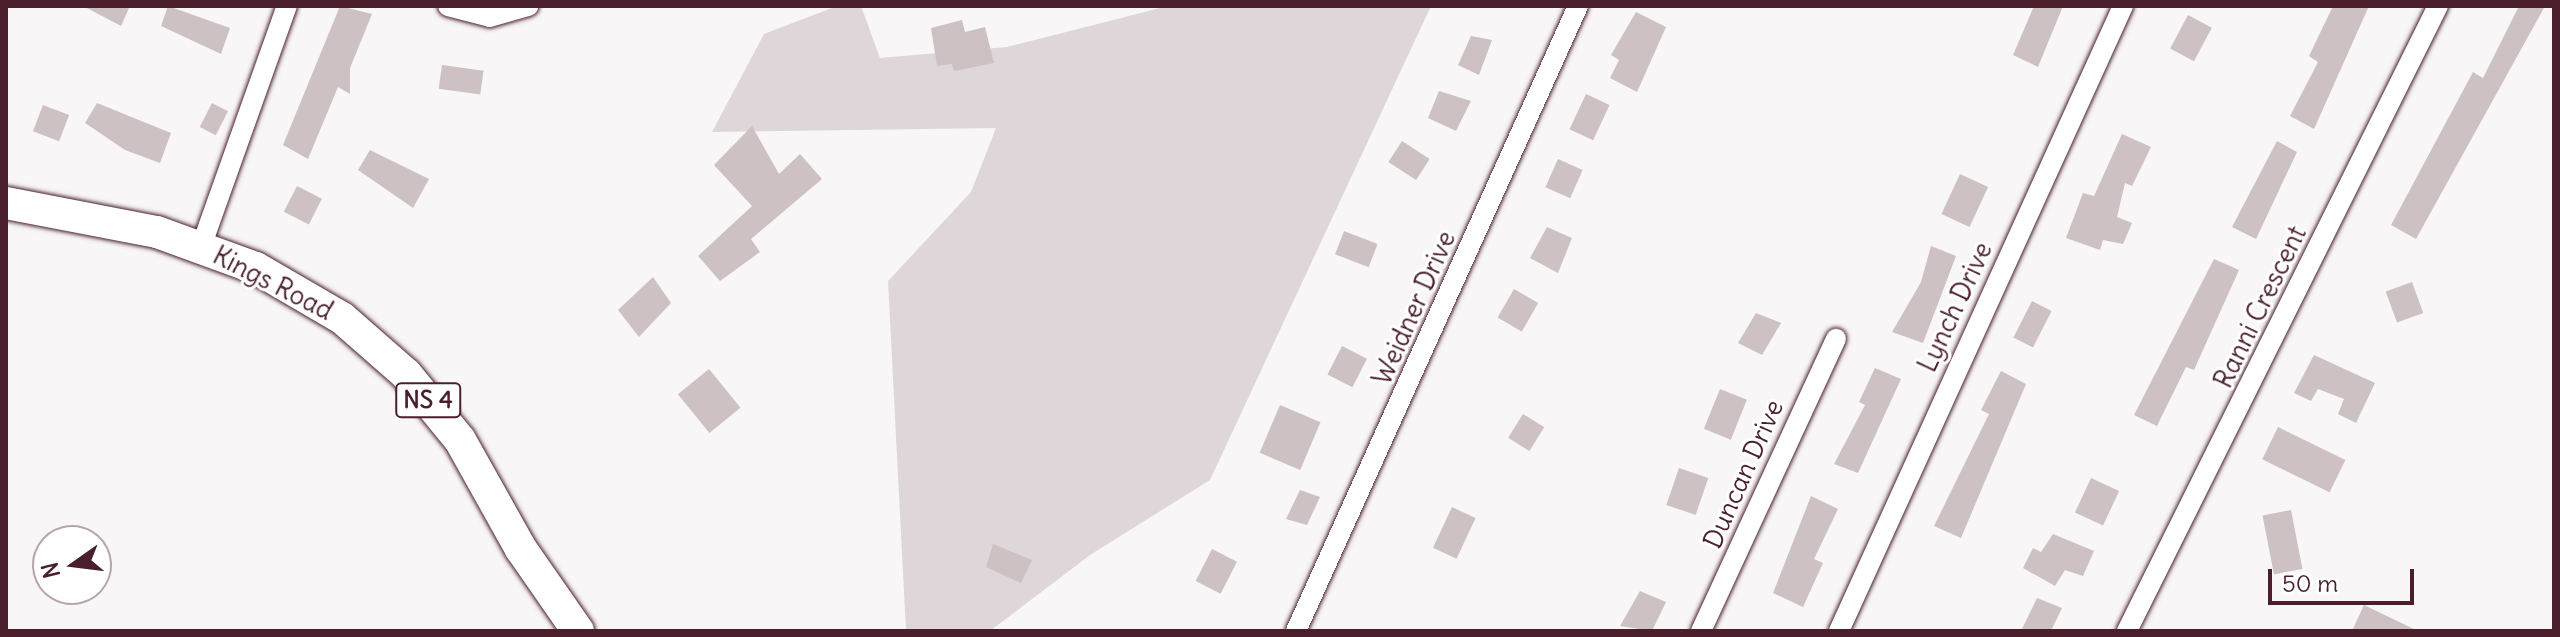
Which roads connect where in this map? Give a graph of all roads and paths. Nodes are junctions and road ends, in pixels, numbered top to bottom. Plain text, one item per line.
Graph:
1 (287, 6) edge
2 (448, 6) edge
3 (528, 6) edge
4 (1578, 6) edge
5 (2123, 6) edge
6 (2438, 6) edge
7 (6, 203) edge
8 (201, 247) junction
9 (1836, 339) dead end
10 (578, 631) edge
11 (1296, 631) edge
12 (1701, 631) edge
13 (1839, 631) edge
14 (2127, 631) edge

1 - 8 street
2 - 3 street
4 - 11 street, Weidner Drive
5 - 13 street, Lynch Drive
6 - 14 street, Ranni Crescent
7 - 8 main road, Kings Road / NS 4
8 - 10 main road, Kings Road / NS 4
9 - 12 street, Duncan Drive

